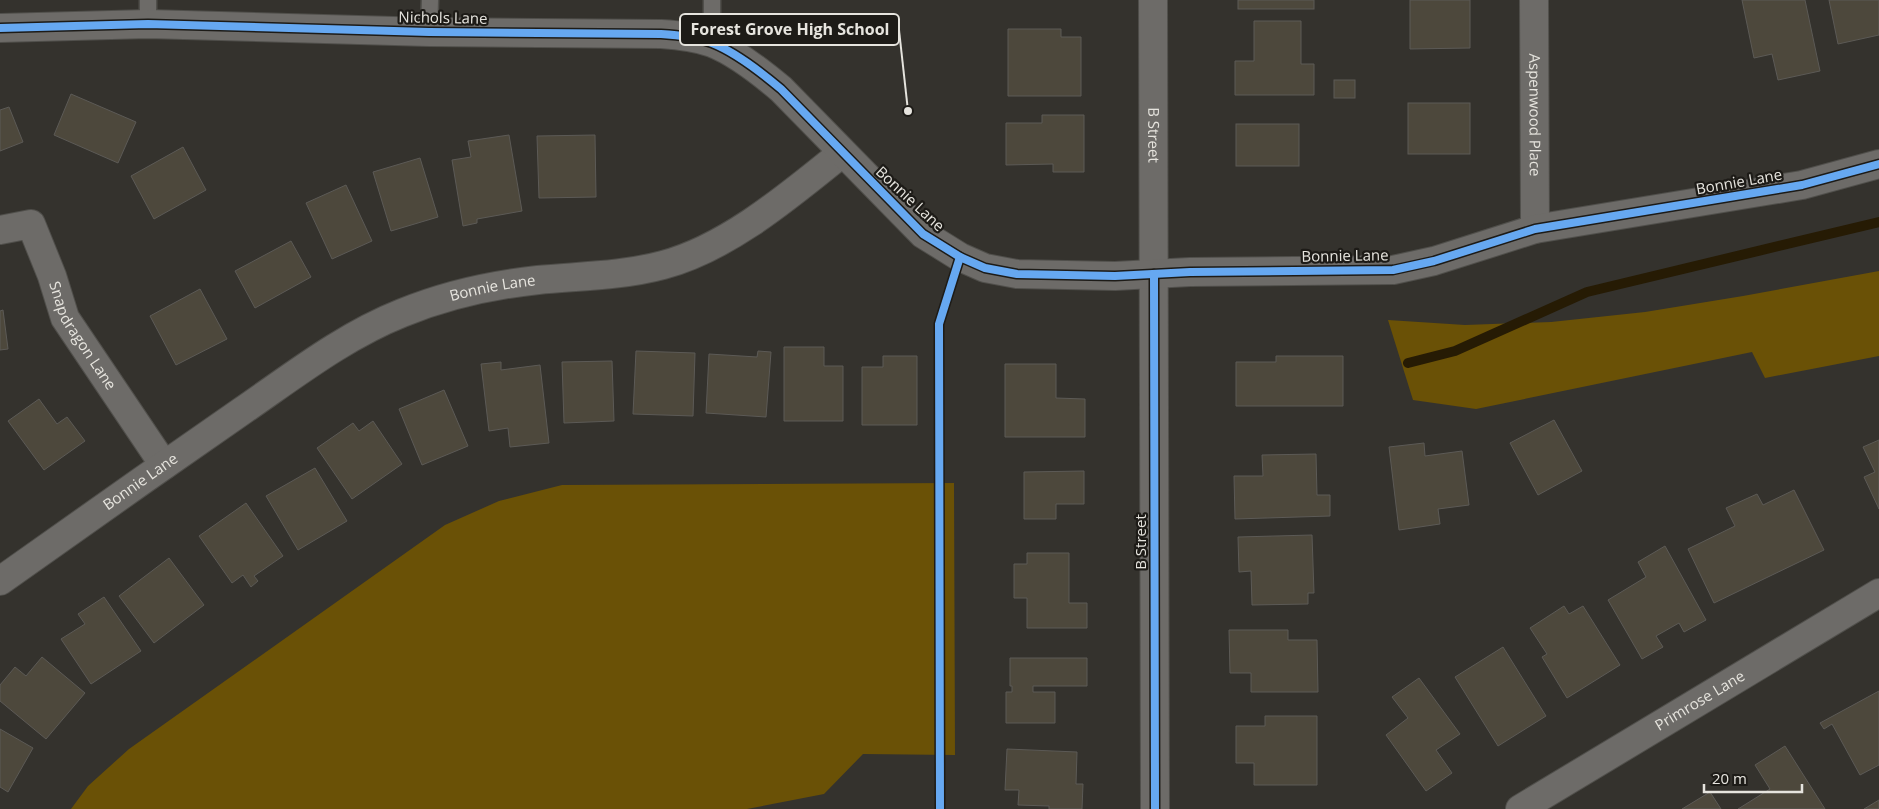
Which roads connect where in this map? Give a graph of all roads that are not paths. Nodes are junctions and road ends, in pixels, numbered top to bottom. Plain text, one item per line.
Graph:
1 (430, 0) edge
2 (712, 0) edge
3 (1154, 0) edge
4 (1534, 0) edge
5 (148, 12) edge
6 (0, 28) edge
7 (429, 32) junction
8 (712, 43) junction
9 (842, 153) junction
10 (1879, 164) edge
11 (0, 230) edge
12 (1535, 230) junction
13 (1154, 274) junction
14 (164, 466) junction
15 (0, 581) edge
16 (1879, 593) edge
17 (1156, 809) edge
18 (1520, 809) edge

1 - 7 lane
2 - 8 lane
3 - 13 street, B Street
4 - 12 street, Aspenwood Place
5 - 6 street, Nichols Lane
5 - 7 street, Nichols Lane
7 - 8 street, Nichols Lane
8 - 9 street, Nichols Lane
9 - 13 street, Bonnie Lane
9 - 14 street, Bonnie Lane
10 - 12 street, Bonnie Lane
11 - 14 street, Snapdragon Lane
12 - 13 street, Bonnie Lane
13 - 17 street, B Street
14 - 15 street, Bonnie Lane
16 - 18 street, Primrose Lane

